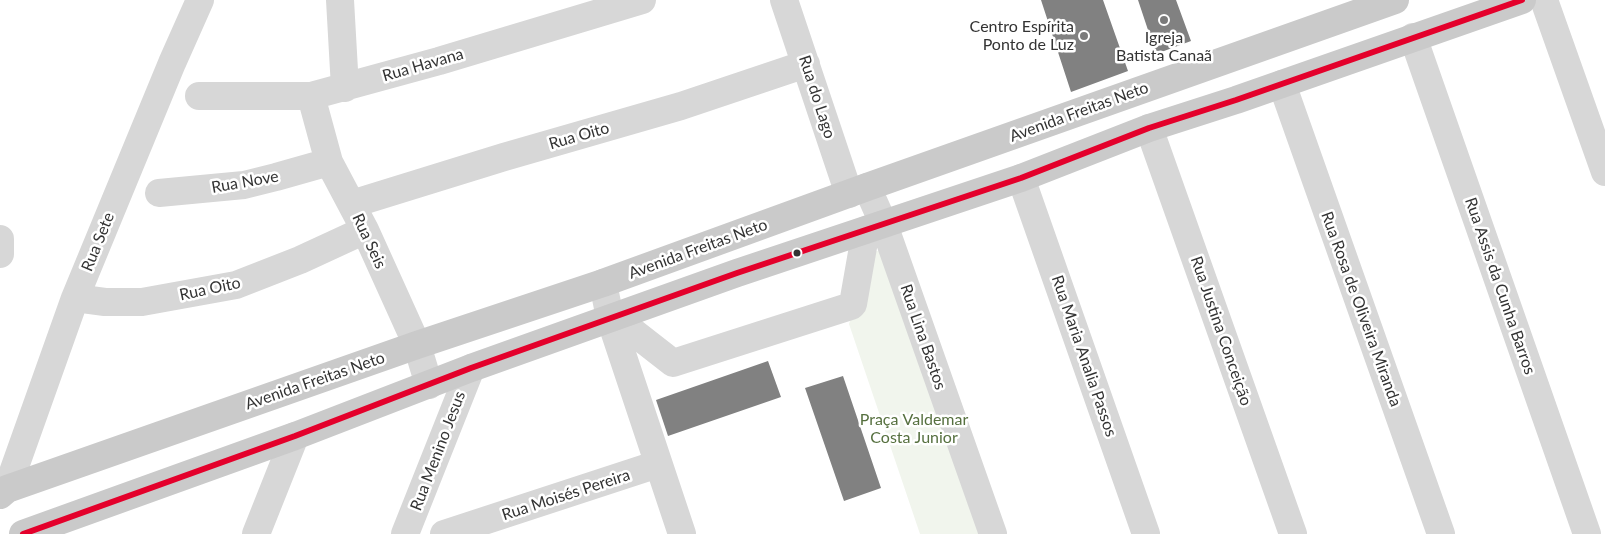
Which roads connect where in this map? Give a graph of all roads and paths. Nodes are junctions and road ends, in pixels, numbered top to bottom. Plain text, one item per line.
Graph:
1 (200, 0) edge
2 (340, 0) edge
3 (642, 0) edge
4 (784, 0) edge
5 (1395, 0) edge
6 (1544, 0) edge
7 (1505, 3) edge
8 (1413, 37) junction
9 (1221, 62) junction
10 (806, 64) junction
11 (1282, 84) junction
12 (345, 88) junction
13 (199, 96) dead end
14 (311, 96) junction
15 (1236, 100) junction
16 (1149, 128) junction
17 (329, 162) junction
18 (1605, 172) edge
19 (1021, 178) junction
20 (858, 191) junction
21 (159, 193) dead end
22 (352, 204) junction
23 (875, 227) junction
24 (365, 230) junction
25 (0, 239) edge
26 (0, 254) edge
27 (603, 283) junction
28 (75, 298) junction
29 (612, 317) junction
30 (417, 345) junction
31 (471, 368) junction
32 (429, 385) junction
33 (296, 436) junction
34 (658, 464) junction
35 (4, 492) edge
36 (23, 534) edge
37 (256, 534) edge
38 (406, 534) edge
39 (444, 534) edge
40 (682, 534) edge
41 (993, 534) edge
42 (1146, 534) edge
43 (1293, 534) edge
44 (1441, 534) edge
45 (1587, 534) edge

1 - 28 street, Rua Sete
2 - 12 street
3 - 12 street, Rua Havana
4 - 10 street, Rua do Lago
5 - 9 main road, Avenida Freitas Neto
6 - 18 street
7 - 8 main road
8 - 11 main road
8 - 45 street, Rua Assis da Cunha Barros
9 - 15 main road
9 - 20 main road, Avenida Freitas Neto
10 - 20 street, Rua do Lago
10 - 22 street, Rua Oito
11 - 15 main road
11 - 44 street, Rua Rosa de Oliveira Miranda
12 - 14 street, Rua Havana
13 - 14 street, Rua Havana
14 - 17 street, Rua Seis
15 - 16 main road
16 - 19 main road
16 - 43 street, Rua Justina Conceição
17 - 21 street, Rua Nove
17 - 22 street, Rua Seis
19 - 23 main road
19 - 42 street, Rua Maria Analia Passos
20 - 23 street, Rua do Lago
20 - 27 main road, Avenida Freitas Neto
22 - 24 street, Rua Seis
23 - 29 main road
23 - 29 street
23 - 41 street, Rua Lina Bastos
24 - 28 street, Rua Oito
24 - 30 street, Rua Seis
25 - 26 street
27 - 29 street
27 - 30 main road, Avenida Freitas Neto
28 - 35 street, Rua Sete
29 - 31 main road
29 - 34 street
30 - 32 street, Rua Seis
30 - 35 main road, Avenida Freitas Neto
31 - 32 main road
31 - 38 street, Rua Menino Jesus
32 - 33 main road
33 - 36 main road
33 - 37 street
34 - 39 street, Rua Moisés Pereira
34 - 40 street

